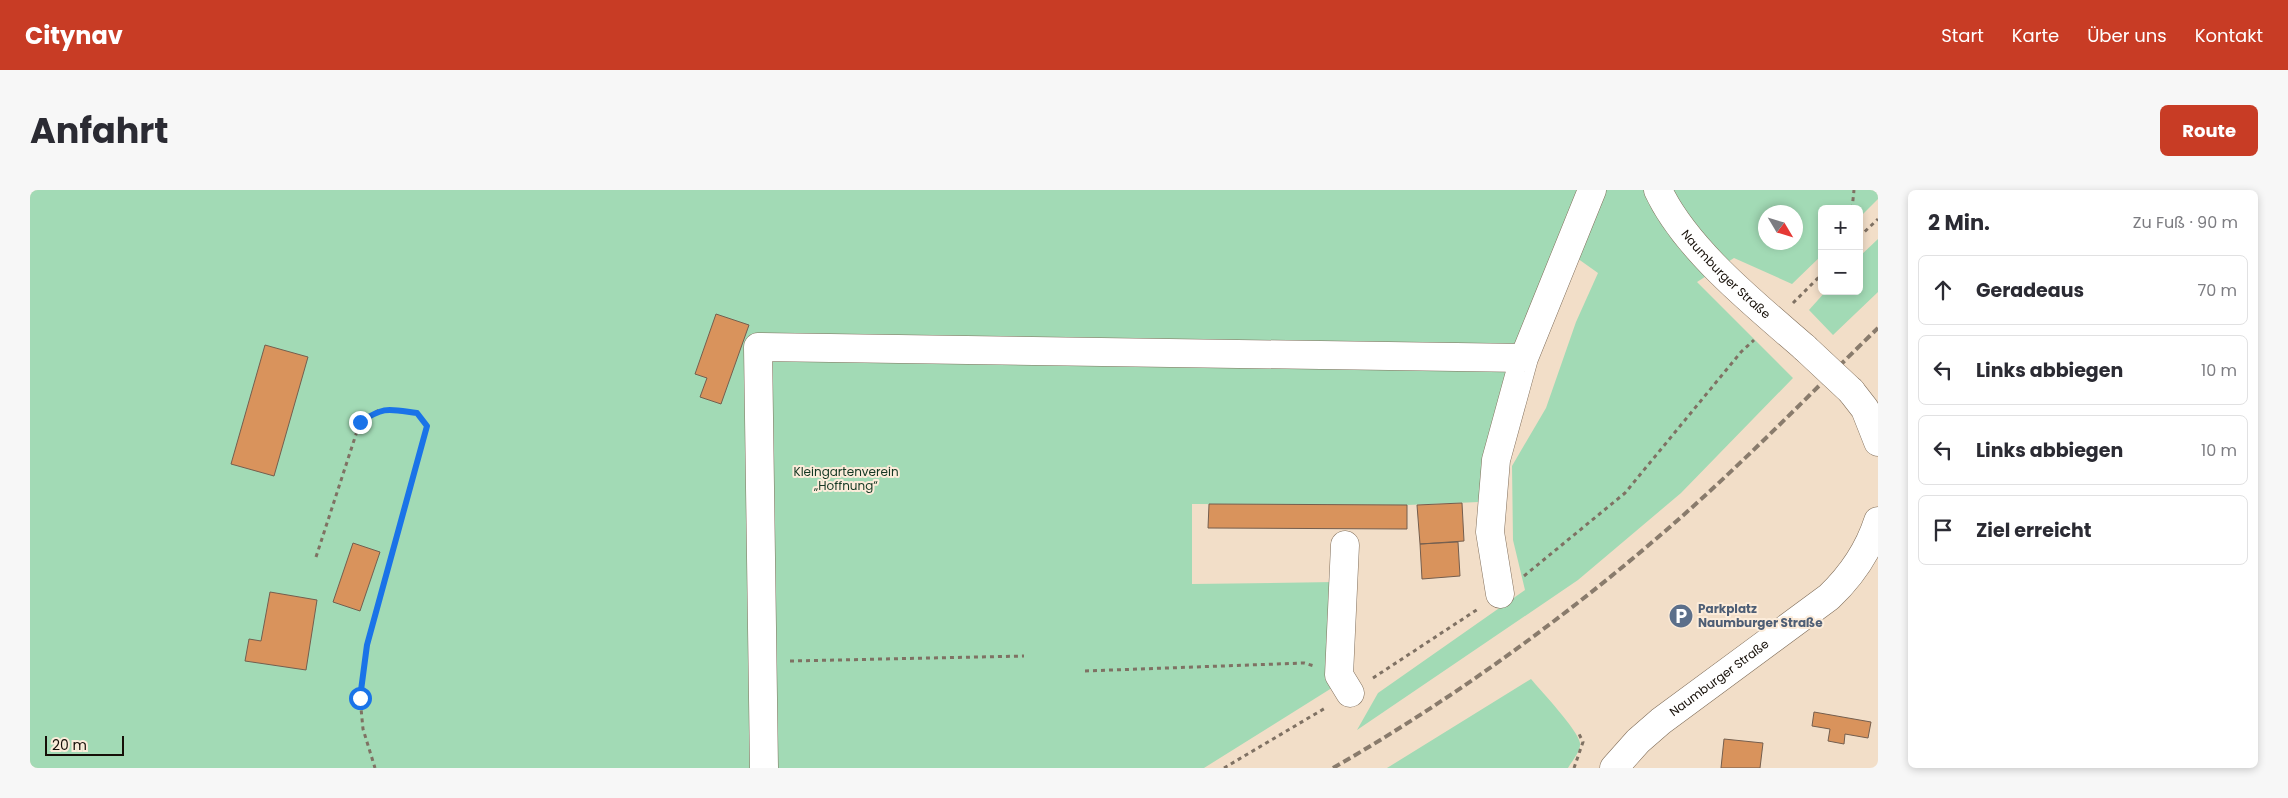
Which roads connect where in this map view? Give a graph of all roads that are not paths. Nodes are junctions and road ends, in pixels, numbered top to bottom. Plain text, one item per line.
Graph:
1 (1592, 190) edge
2 (1658, 190) edge
3 (1524, 358) junction
4 (1878, 442) edge
5 (1878, 521) edge
6 (1345, 545) dead end
7 (1500, 594) dead end
8 (1344, 684) road end
9 (764, 768) edge
10 (1614, 768) edge

1 - 3 main road
2 - 4 main road, Naumburger Straße, bridge
3 - 7 main road
3 - 9 main road
5 - 10 main road, Naumburger Straße
6 - 8 main road

